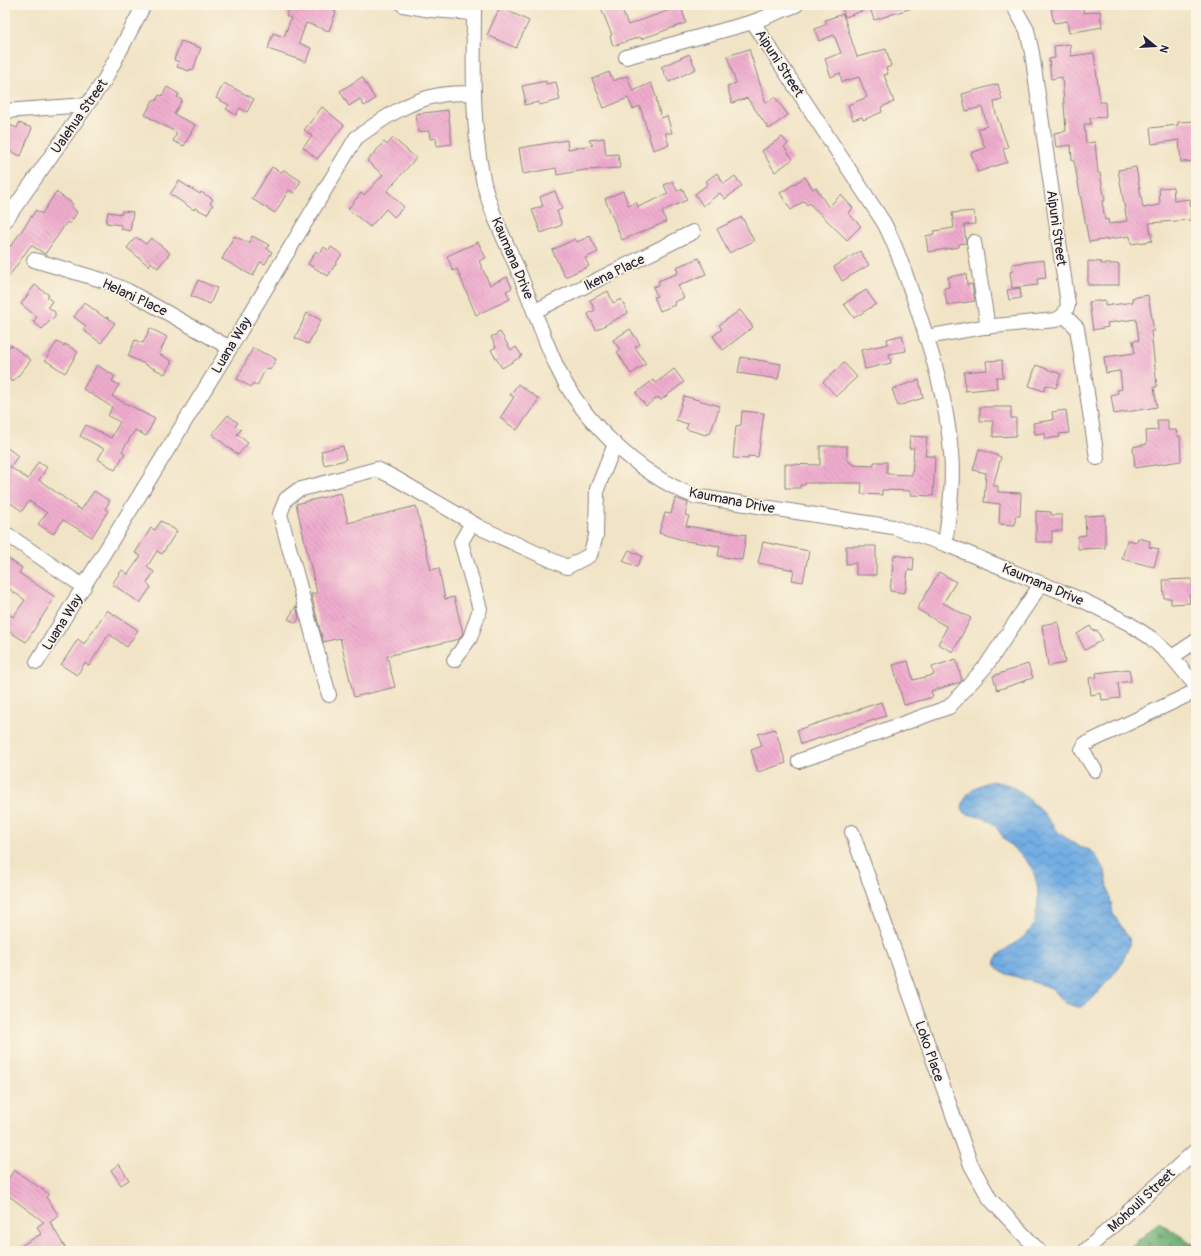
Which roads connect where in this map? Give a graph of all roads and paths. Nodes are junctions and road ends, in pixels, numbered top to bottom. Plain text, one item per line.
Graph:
1 (144, 5) edge
2 (403, 5) edge
3 (796, 5) edge
4 (1013, 5) edge
5 (474, 9) edge
6 (753, 22) junction
7 (626, 57) dead end
8 (474, 93) junction
9 (86, 105) junction
10 (5, 111) edge
11 (5, 221) edge
12 (693, 232) dead end
13 (974, 242) dead end
14 (34, 260) dead end
15 (535, 311) junction
16 (1064, 315) junction
17 (988, 327) junction
18 (926, 337) junction
19 (230, 348) junction
20 (615, 444) junction
21 (1097, 458) dead end
22 (472, 523) junction
23 (5, 533) edge
24 (945, 544) junction
25 (1041, 584) junction
26 (84, 587) junction
27 (1196, 641) edge
28 (1172, 657) junction
29 (454, 660) dead end
30 (37, 662) dead end
31 (1196, 686) edge
32 (1196, 691) edge
33 (329, 696) dead end
34 (799, 761) dead end
35 (1095, 770) dead end
36 (852, 832) dead end
37 (1196, 1150) edge
38 (1039, 1251) edge
39 (1085, 1251) edge

1 - 9 street, Ualehua Street
2 - 5 street
3 - 6 street, Aipuni Street
4 - 16 street, Aipuni Street
5 - 8 street, Kaumana Drive
6 - 7 street, Aipuni Street
6 - 18 street, Aipuni Street
8 - 15 street, Kaumana Drive
8 - 19 street, Luana Way
9 - 10 street
9 - 11 street, Ualehua Street
12 - 15 street, Ikena Place
13 - 17 street
14 - 19 street, Helani Place
15 - 20 street, Kaumana Drive
16 - 17 street
16 - 21 street
17 - 18 street
18 - 24 street, Aipuni Street
19 - 26 street, Luana Way
20 - 22 street
20 - 24 street, Kaumana Drive
22 - 29 street
22 - 33 street
23 - 26 street
24 - 25 street, Kaumana Drive
25 - 28 street, Kaumana Drive
25 - 34 street
26 - 30 street, Luana Way
27 - 28 street
28 - 31 street, Kaumana Drive
32 - 35 street
36 - 38 street, Loko Place
37 - 39 street, Mohouli Street

